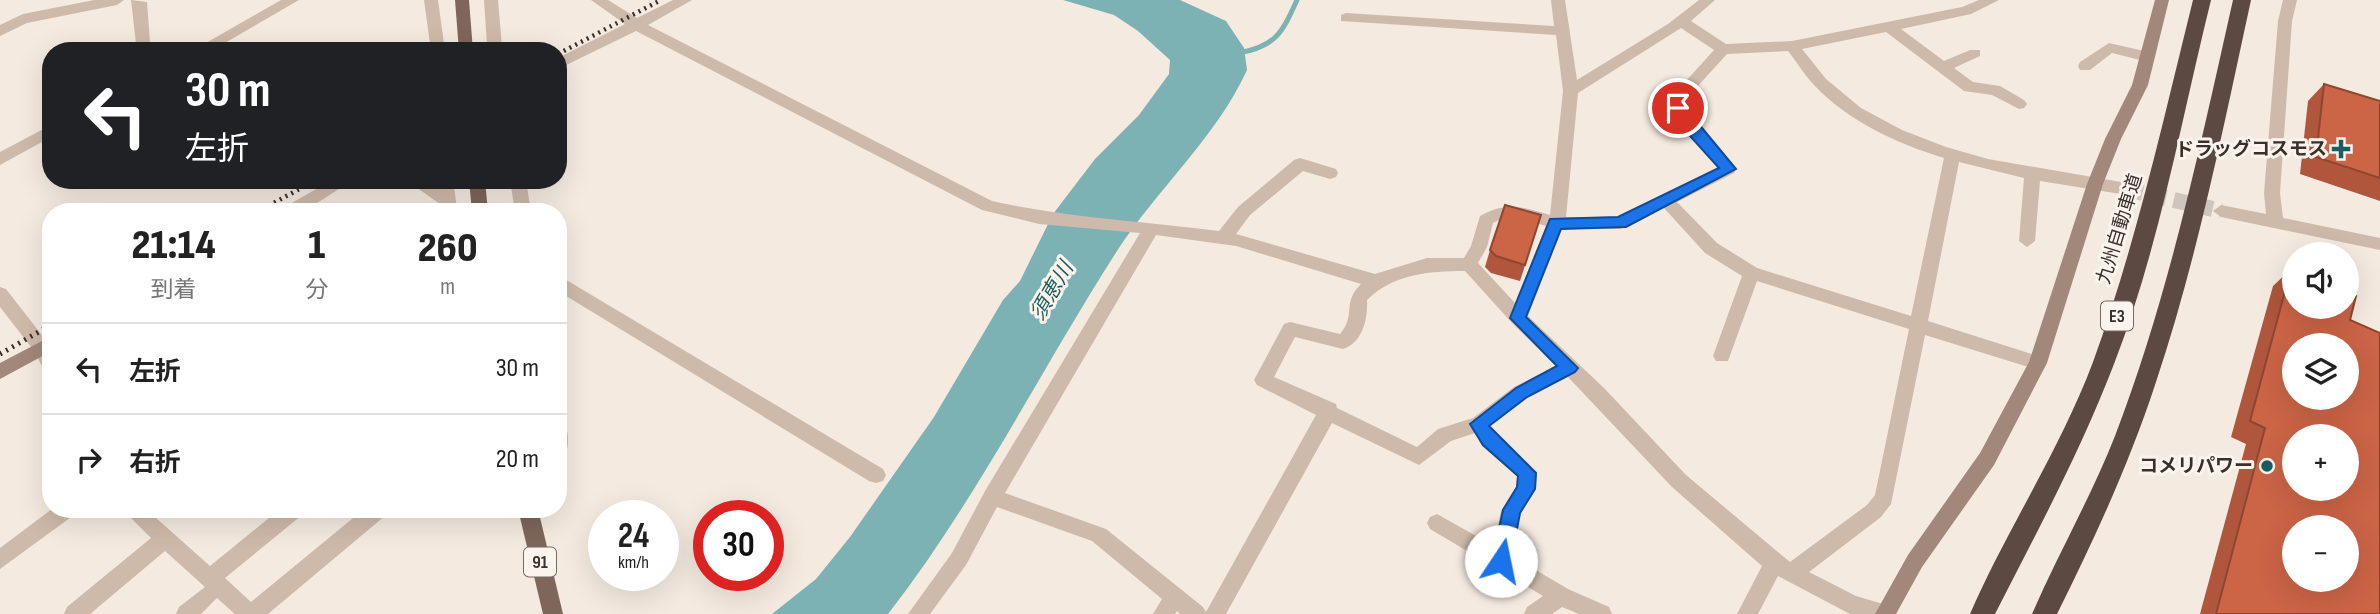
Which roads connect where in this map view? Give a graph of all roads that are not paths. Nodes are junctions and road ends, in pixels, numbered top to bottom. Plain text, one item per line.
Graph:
1 (117, 0) edge
2 (138, 0) edge
3 (292, 0) edge
4 (432, 0) edge
5 (462, 0) edge
6 (491, 0) edge
7 (685, 0) edge
8 (1558, 0) edge
9 (1992, 0) edge
10 (2162, 0) edge
11 (2242, 0) edge
12 (2255, 0) edge
13 (2290, 0) edge
14 (604, 1) edge
15 (1699, 3) edge
16 (2200, 5) edge
17 (1346, 18) dead end
18 (1681, 21) junction
19 (637, 25) junction
20 (1888, 26) junction
21 (0, 31) edge
22 (1561, 31) junction
23 (144, 42) edge
24 (227, 42) edge
25 (437, 42) edge
26 (465, 42) edge
27 (495, 42) edge
28 (1792, 46) junction
29 (1723, 49) junction
30 (1975, 53) dead end
31 (2148, 57) junction
32 (567, 60) edge
33 (2085, 66) dead end
34 (1943, 67) junction
35 (1571, 91) junction
36 (2020, 104) dead end
37 (2214, 127) junction
38 (42, 135) edge
39 (1952, 155) junction
40 (0, 159) edge
41 (2033, 171) junction
42 (1330, 173) dead end
43 (2095, 184) junction
44 (2127, 188) tunnel mouth
45 (329, 189) edge
46 (426, 189) edge
47 (1666, 200) junction
48 (305, 203) edge
49 (445, 203) edge
50 (2221, 211) tunnel mouth
51 (2275, 222) junction
52 (1556, 223) junction
53 (1146, 228) junction
54 (1223, 239) junction
55 (2027, 241) dead end
56 (2380, 244) edge
57 (1469, 264) junction
58 (1751, 273) junction
59 (1375, 281) junction
60 (567, 287) edge
61 (0, 294) edge
62 (1518, 318) junction
63 (1918, 326) junction
64 (42, 340) edge
65 (42, 349) edge
66 (1723, 356) dead end
67 (2038, 363) junction
68 (1570, 368) junction
69 (0, 373) edge
70 (1329, 410) junction
71 (1479, 424) junction
72 (876, 475) dead end
73 (992, 497) junction
74 (55, 518) edge
75 (146, 518) edge
76 (285, 518) edge
77 (368, 518) edge
78 (530, 518) edge
79 (1437, 523) dead end
80 (165, 539) junction
81 (0, 560) edge
82 (1501, 561) junction
83 (1782, 568) junction
84 (209, 586) junction
85 (1561, 596) junction
86 (1175, 597) junction
87 (74, 614) edge
88 (186, 614) edge
89 (251, 614) edge
90 (553, 614) edge
91 (918, 614) edge
92 (1163, 614) edge
93 (1196, 614) edge
94 (1215, 614) edge
95 (1534, 614) edge
96 (1602, 614) edge
97 (1747, 614) edge
98 (1886, 614) edge
99 (1982, 614) edge
100 (2044, 614) edge

1 - 21 street
2 - 23 street
3 - 24 street
4 - 25 street
5 - 26 main road
6 - 27 street
7 - 19 street
8 - 22 street
9 - 20 street
10 - 31 street
11 - 37 highway, E3
12 - 37 highway
13 - 51 street
14 - 19 street
15 - 18 street
16 - 99 highway, 九州自動車道 / E3
17 - 22 street
18 - 29 street
18 - 35 street
19 - 32 street
19 - 53 street
20 - 28 street
20 - 34 street
22 - 35 street
28 - 29 street
28 - 39 street
29 - 47 street
30 - 34 street
31 - 33 street
31 - 43 street
34 - 36 street
35 - 52 street
37 - 100 highway, E3
38 - 40 street
39 - 41 street
39 - 63 street
41 - 43 street
41 - 55 street
42 - 54 street
43 - 44 street
43 - 67 street
45 - 48 street
46 - 49 street
47 - 52 street
47 - 58 street
50 - 51 street
51 - 56 street
52 - 57 street
52 - 62 street
53 - 54 street
53 - 73 street
54 - 59 street
57 - 59 street
57 - 62 street
58 - 63 street
58 - 66 street
59 - 70 street
60 - 72 street
61 - 64 street
62 - 68 street
63 - 67 street
63 - 83 street
65 - 69 street
67 - 98 street
68 - 71 street
68 - 83 street
70 - 71 street
70 - 94 street
71 - 82 street
73 - 86 street
73 - 91 street
74 - 81 street
75 - 80 street
76 - 84 street
77 - 89 street
78 - 90 main road, 91
79 - 82 street
80 - 84 street
80 - 87 street
82 - 85 street
83 - 97 street
83 - 98 street
84 - 88 street
84 - 89 street
85 - 95 street
85 - 96 street
86 - 92 street
86 - 93 street

